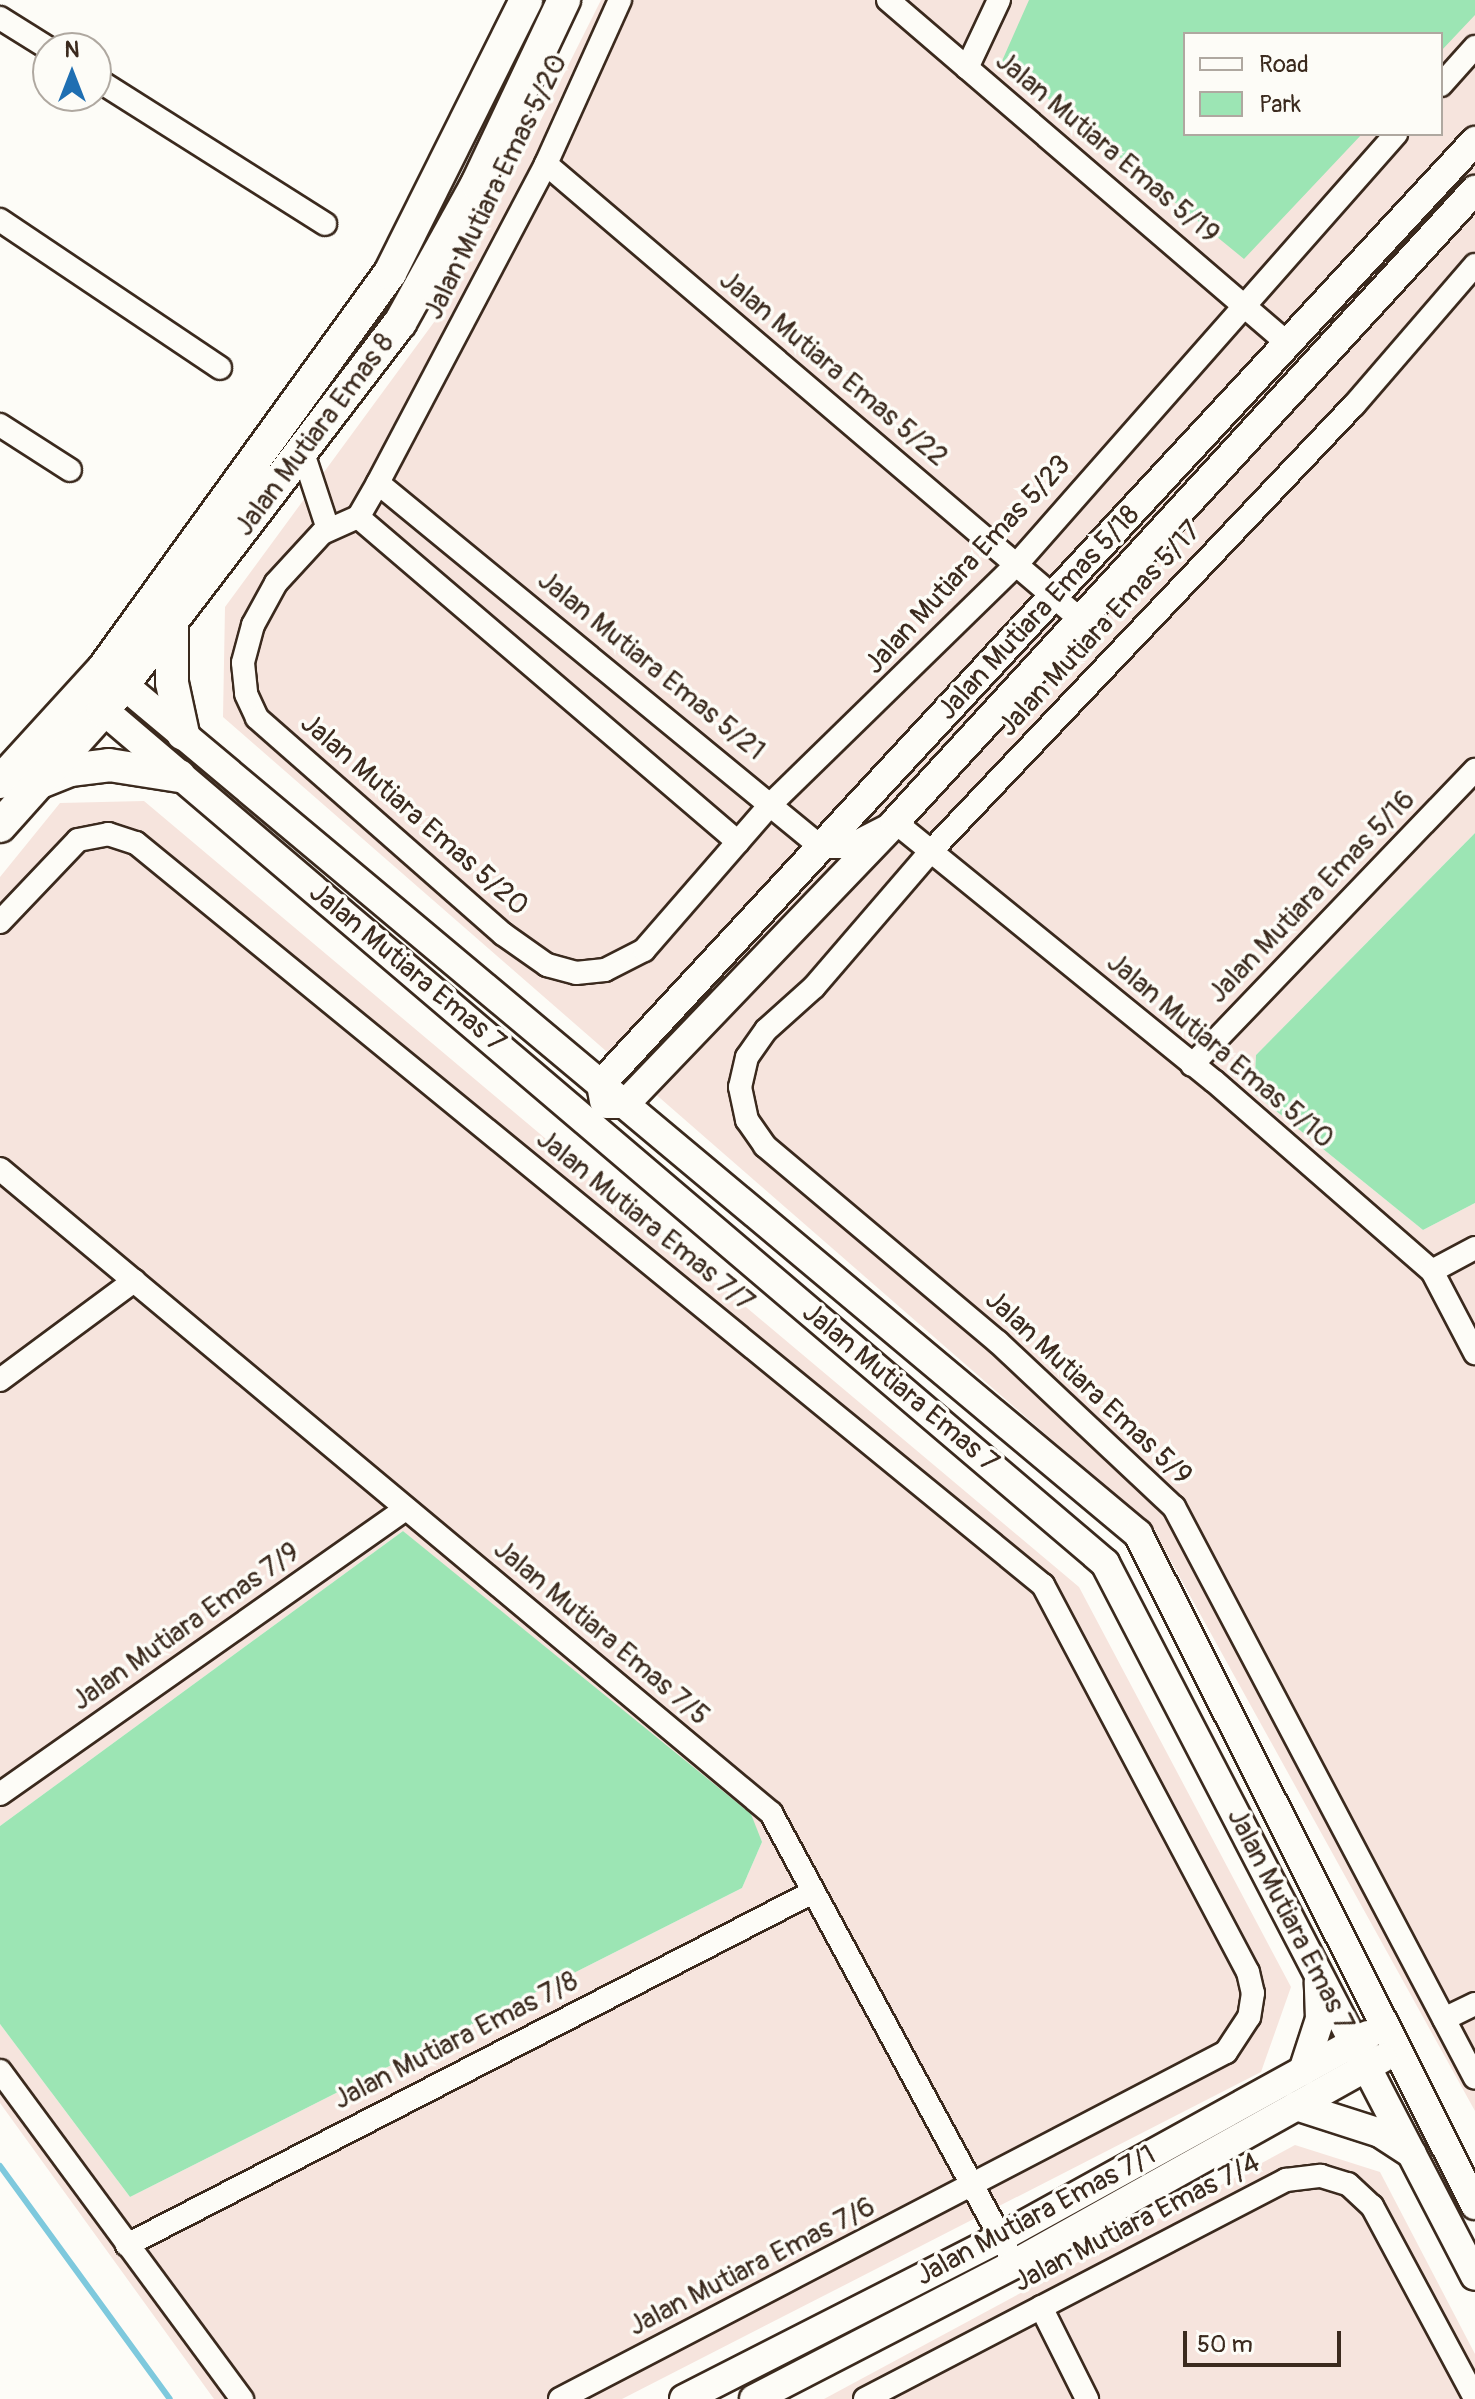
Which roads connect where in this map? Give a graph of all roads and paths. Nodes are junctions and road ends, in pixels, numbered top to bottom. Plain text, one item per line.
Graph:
1 (526, 0) edge
2 (564, 0) edge
3 (620, 0) edge
4 (888, 0) edge
5 (999, 0) edge
6 (0, 18) edge
7 (32, 38) edge
8 (1475, 47) edge
9 (967, 68) junction
10 (1443, 83) edge
11 (112, 89) edge
12 (1394, 136) edge
13 (1475, 141) edge
14 (546, 164) junction
15 (1475, 190) edge
16 (0, 220) edge
17 (325, 224) dead end
18 (1475, 265) edge
19 (1244, 301) junction
20 (1286, 342) junction
21 (220, 368) dead end
22 (0, 425) edge
23 (303, 453) junction
24 (70, 470) dead end
25 (378, 483) junction
26 (358, 517) junction
27 (328, 529) junction
28 (1016, 565) junction
29 (1055, 598) junction
30 (1081, 620) junction
31 (172, 621) junction
32 (113, 676) junction
33 (93, 702) junction
34 (183, 734) junction
35 (1475, 770) edge
36 (179, 776) junction
37 (43, 781) junction
38 (0, 782) edge
39 (772, 803) junction
40 (895, 822) junction
41 (0, 826) edge
42 (738, 842) junction
43 (821, 847) junction
44 (931, 851) junction
45 (0, 922) edge
46 (547, 965) joint
47 (766, 1030) joint
48 (1192, 1065) junction
49 (555, 1093) junction
50 (610, 1097) junction
51 (616, 1146) junction
52 (0, 1169) edge
53 (1475, 1248) edge
54 (1432, 1271) junction
55 (134, 1281) junction
56 (1475, 1353) edge
57 (0, 1380) edge
58 (406, 1509) junction
59 (0, 1794) edge
60 (813, 1892) junction
61 (1319, 1975) junction
62 (1475, 2004) edge
63 (1444, 2019) junction
64 (1391, 2038) junction
65 (1360, 2055) junction
66 (0, 2071) edge
67 (1303, 2071) junction
68 (1475, 2078) edge
69 (1296, 2106) junction
70 (1413, 2154) junction
71 (971, 2189) junction
72 (1475, 2205) edge
73 (1000, 2238) junction
74 (127, 2245) junction
75 (1014, 2264) junction
76 (1475, 2276) edge
77 (1041, 2307) junction
78 (1475, 2398) edge
79 (242, 2399) edge
80 (560, 2399) edge
81 (684, 2399) edge
82 (754, 2399) edge
83 (865, 2399) edge
84 (1087, 2399) edge

1 - 32 main road, Jalan Mutiara Emas 8
2 - 23 main road, Jalan Mutiara Emas 8
3 - 14 street, Jalan Mutiara Emas 5/20
4 - 9 street, Jalan Mutiara Emas 5/19
5 - 9 street
6 - 7 street
8 - 10 street
9 - 19 street, Jalan Mutiara Emas 5/19
11 - 17 street
12 - 19 street, Jalan Mutiara Emas 5/23
13 - 20 street, Jalan Mutiara Emas 5/18
14 - 25 street, Jalan Mutiara Emas 5/20
14 - 28 street, Jalan Mutiara Emas 5/22
15 - 30 street, Jalan Mutiara Emas 5/18
16 - 21 street
18 - 44 street, Jalan Mutiara Emas 5/17
19 - 20 street, Jalan Mutiara Emas 5/19
19 - 28 street, Jalan Mutiara Emas 5/23
20 - 29 street, Jalan Mutiara Emas 5/18
22 - 24 street
23 - 27 street
23 - 31 main road, Jalan Mutiara Emas 8
25 - 26 street, Jalan Mutiara Emas 5/20
25 - 39 street, Jalan Mutiara Emas 5/21
26 - 27 street, Jalan Mutiara Emas 5/20
26 - 42 street
27 - 46 street, Jalan Mutiara Emas 5/20
28 - 29 street, Jalan Mutiara Emas 5/22
28 - 39 street, Jalan Mutiara Emas 5/23
29 - 30 street, Jalan Mutiara Emas 5/22
29 - 43 street, Jalan Mutiara Emas 5/18
30 - 40 street, Jalan Mutiara Emas 5/18
31 - 32 main road, Jalan Mutiara Emas 8
31 - 34 main road
32 - 33 main road, Jalan Mutiara Emas 8
32 - 34 street, Jalan Mutiara Emas 7
33 - 36 street, Jalan Mutiara Emas 7
33 - 37 main road, Jalan Mutiara Emas 8
33 - 38 main road, Jalan Mutiara Emas 8
34 - 50 street, Jalan Mutiara Emas 7
35 - 48 street, Jalan Mutiara Emas 5/16
36 - 37 main road
36 - 49 street, Jalan Mutiara Emas 7
37 - 41 main road, Jalan Mutiara Emas 8
39 - 42 street, Jalan Mutiara Emas 5/23
39 - 43 street, Jalan Mutiara Emas 5/21
40 - 43 street
40 - 44 street, Jalan Mutiara Emas 5/10
40 - 50 street, Jalan Mutiara Emas 5/18
42 - 46 street, Jalan Mutiara Emas 5/23
43 - 50 street, Jalan Mutiara Emas 5/18
44 - 47 street, Jalan Mutiara Emas 5/17
44 - 48 street, Jalan Mutiara Emas 5/10
45 - 71 street, Jalan Mutiara Emas 7/7
47 - 63 street, Jalan Mutiara Emas 5/9
48 - 54 street, Jalan Mutiara Emas 5/10
49 - 50 street
49 - 51 street, Jalan Mutiara Emas 7
50 - 51 street
50 - 64 street, Jalan Mutiara Emas 7
51 - 61 street, Jalan Mutiara Emas 7
52 - 55 street, Jalan Mutiara Emas 7/5
53 - 54 street
54 - 56 street, Jalan Mutiara Emas 5/10
55 - 57 street
55 - 58 street, Jalan Mutiara Emas 7/5
58 - 59 street, Jalan Mutiara Emas 7/9
58 - 60 street, Jalan Mutiara Emas 7/5
60 - 71 street, Jalan Mutiara Emas 7/5
60 - 74 street, Jalan Mutiara Emas 7/8
61 - 65 street, Jalan Mutiara Emas 7
61 - 67 street
62 - 63 street
63 - 68 street, Jalan Mutiara Emas 5/9
64 - 65 street, Jalan Mutiara Emas 7/1
64 - 72 street, Jalan Mutiara Emas 7
65 - 67 street, Jalan Mutiara Emas 7/1
65 - 69 street, Jalan Mutiara Emas 7/1
65 - 70 street, Jalan Mutiara Emas 7
66 - 74 street
67 - 73 street, Jalan Mutiara Emas 7/1
69 - 70 street
69 - 75 street, Jalan Mutiara Emas 7/1
70 - 76 street, Jalan Mutiara Emas 7
71 - 73 street, Jalan Mutiara Emas 7/5
71 - 80 street, Jalan Mutiara Emas 7/6
73 - 75 street, Jalan Mutiara Emas 7/5
73 - 81 street, Jalan Mutiara Emas 7/1
74 - 79 street
75 - 82 street, Jalan Mutiara Emas 7/1
77 - 78 street, Jalan Mutiara Emas 7/4
77 - 83 street, Jalan Mutiara Emas 7/4
77 - 84 street

